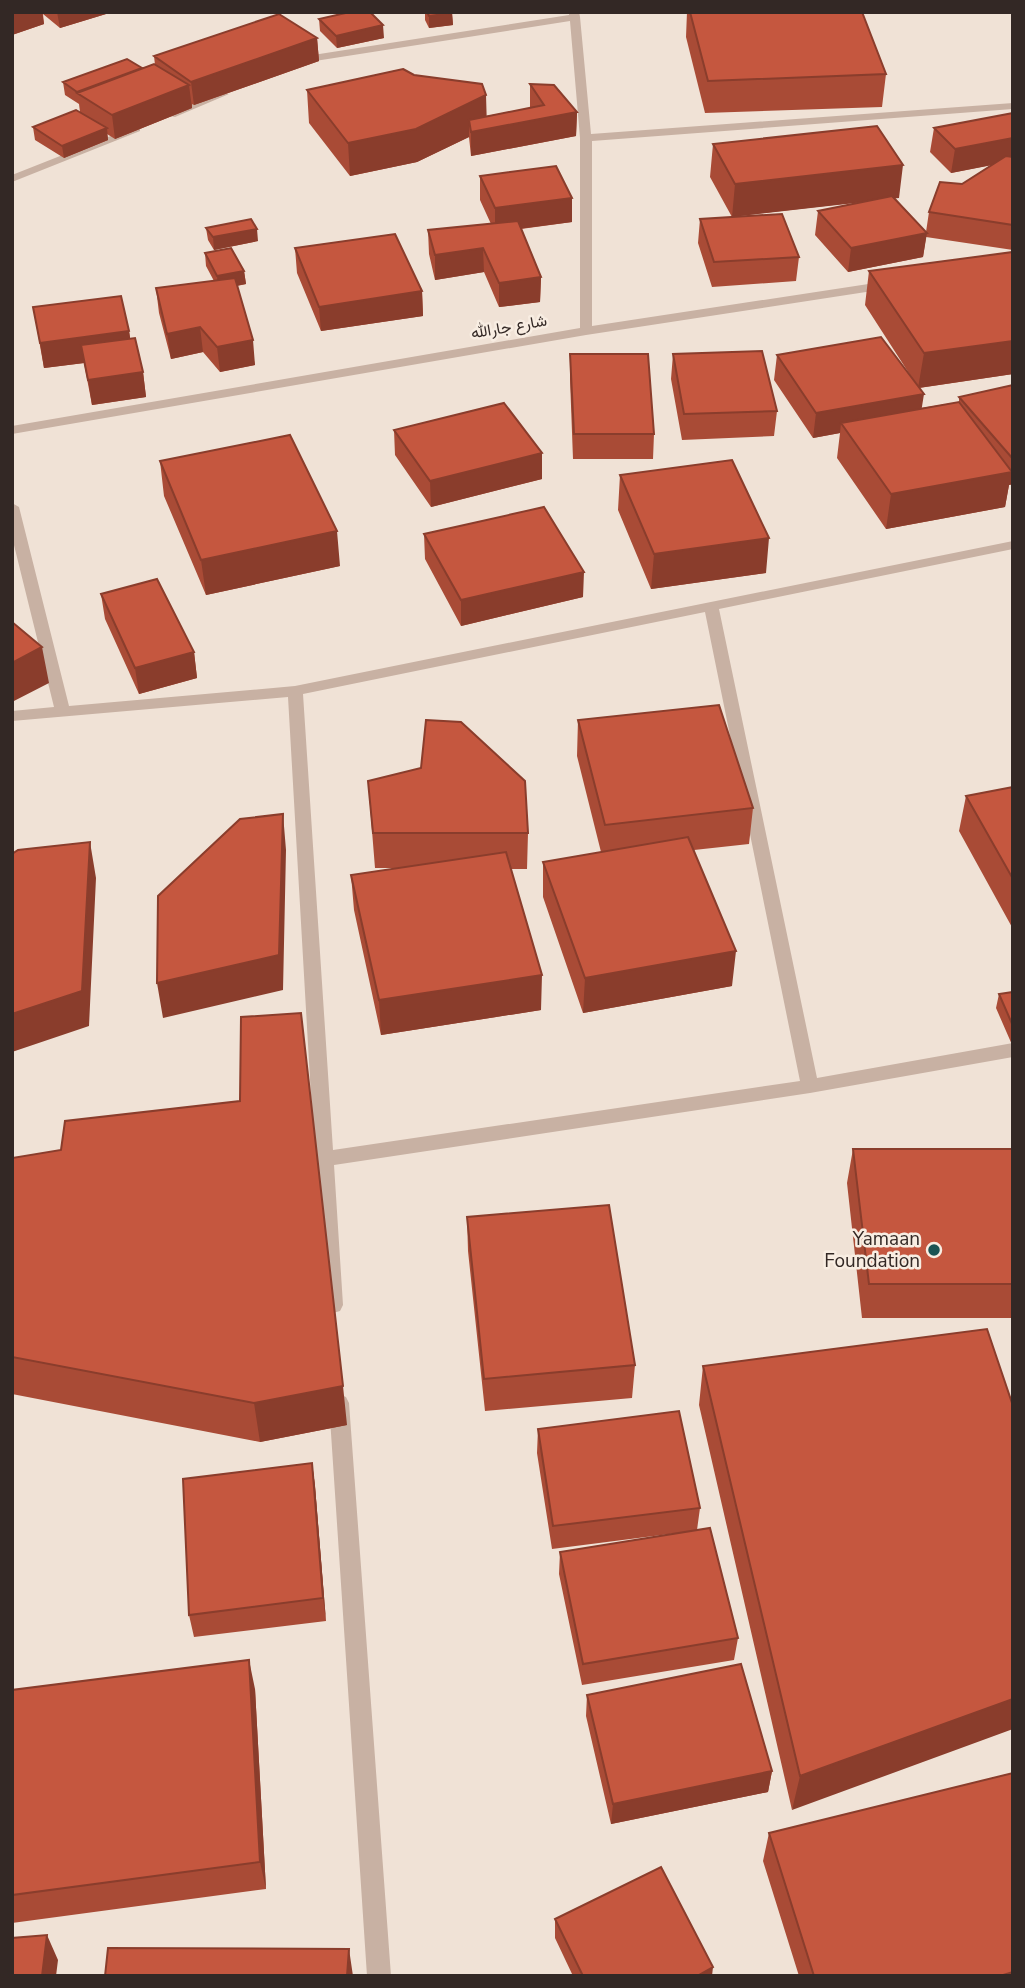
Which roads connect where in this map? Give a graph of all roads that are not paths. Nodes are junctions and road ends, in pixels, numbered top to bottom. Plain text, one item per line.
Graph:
1 (574, 15) edge
2 (288, 68) edge
3 (238, 88) edge
4 (1013, 106) edge
5 (163, 118) edge
6 (150, 123) edge
7 (586, 138) junction
8 (12, 179) edge
9 (903, 283) edge
10 (586, 331) junction
11 (12, 430) edge
12 (12, 507) edge
13 (1013, 545) edge
14 (711, 607) junction
15 (295, 691) junction
16 (63, 712) junction
17 (12, 716) edge
18 (1013, 1050) edge
19 (810, 1086) junction
20 (323, 1159) junction
21 (334, 1325) edge
22 (338, 1381) edge
23 (379, 1976) edge

1 - 2 street
1 - 7 street
3 - 5 street
4 - 7 street
6 - 8 street
7 - 10 street
9 - 10 street, شارع جارالله
10 - 11 street, شارع جارالله
12 - 16 street
13 - 14 street
14 - 15 street
14 - 19 street
15 - 16 street
15 - 20 street
16 - 17 street
18 - 19 street
19 - 20 street
20 - 21 street
22 - 23 street

